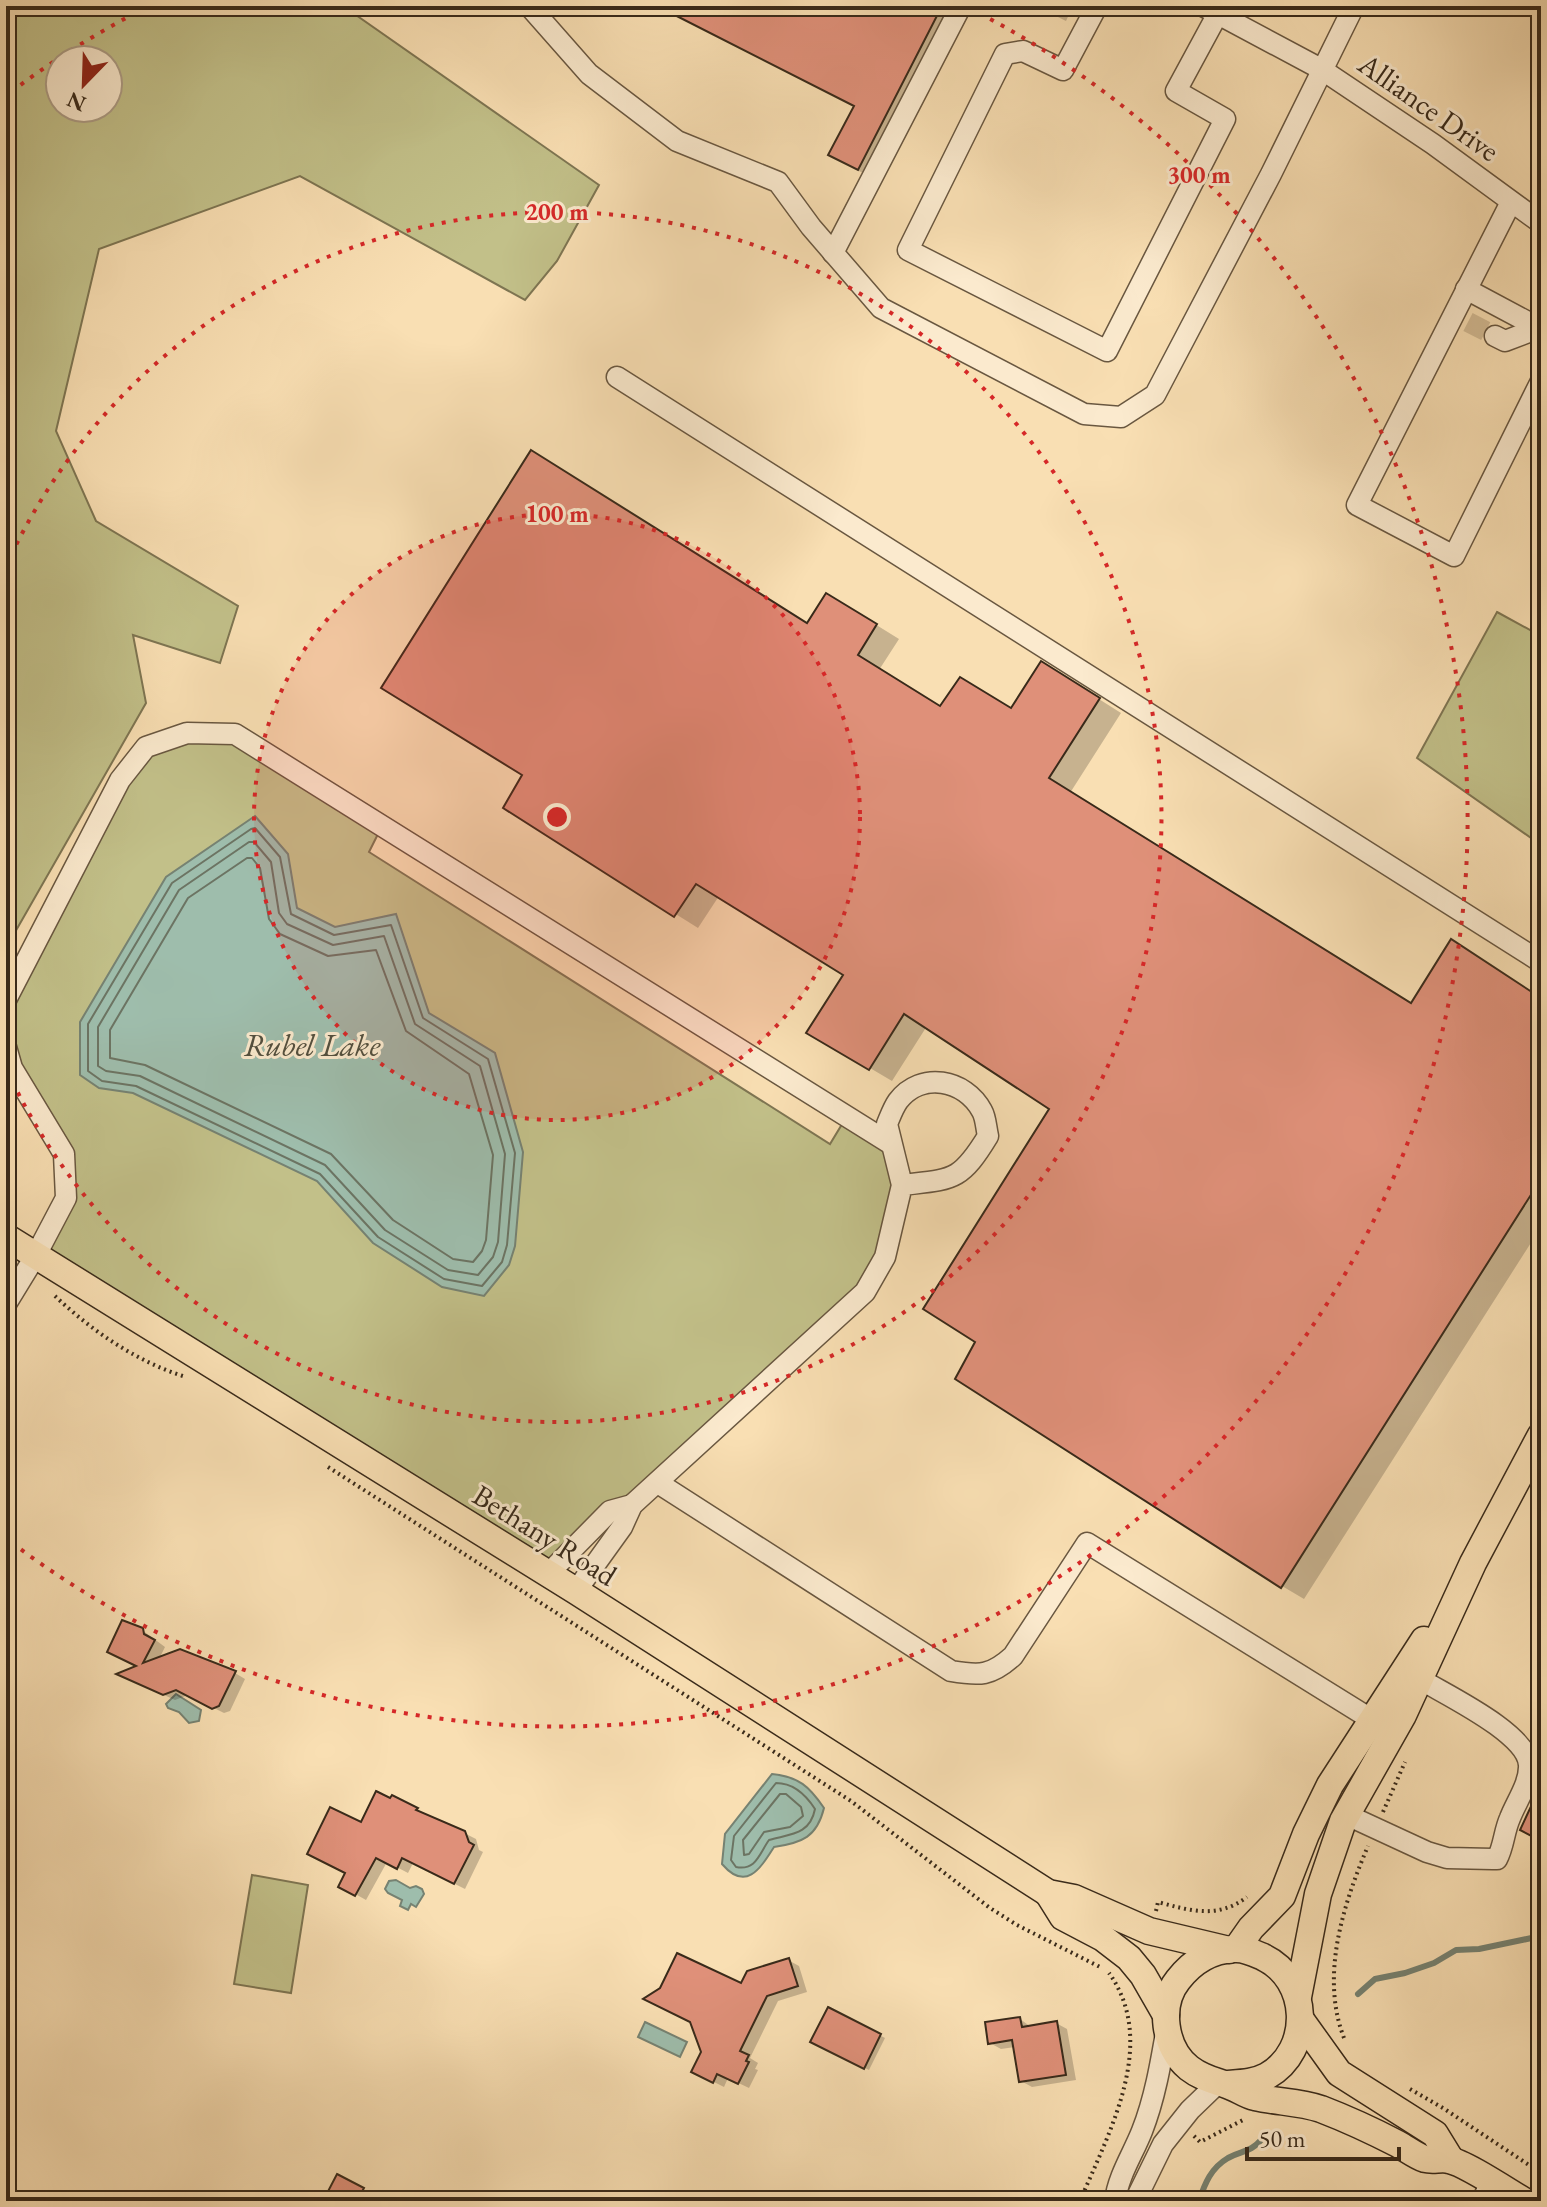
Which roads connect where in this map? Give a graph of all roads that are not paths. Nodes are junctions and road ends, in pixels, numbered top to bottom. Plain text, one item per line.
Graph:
1 (529, 6) edge
2 (961, 6) edge
3 (1097, 6) edge
4 (1354, 6) edge
5 (1214, 9) edge
6 (1321, 69) junction
7 (1511, 202) junction
8 (1541, 223) edge
9 (833, 253) junction
10 (1466, 289) junction
11 (1540, 329) edge
12 (1495, 336) tunnel mouth
13 (617, 377) dead end
14 (1541, 381) edge
15 (1541, 962) edge
16 (6, 1000) edge
17 (6, 1047) edge
18 (891, 1144) junction
19 (902, 1185) junction
20 (6, 1237) edge
21 (36, 1255) junction
22 (6, 1304) edge
23 (1541, 1435) edge
24 (658, 1483) junction
25 (632, 1505) junction
26 (1473, 1563) junction
27 (548, 1574) junction
28 (576, 1591) junction
29 (1420, 1679) junction
30 (1383, 1726) junction
31 (1347, 1815) junction
32 (1048, 1893) junction
33 (1233, 1949) junction
34 (1300, 2008) junction
35 (1166, 2021) junction
36 (1222, 2084) junction
37 (1451, 2160) junction
38 (1486, 2192) edge
39 (1115, 2201) edge
40 (1135, 2201) edge
41 (1524, 2201) edge

1 - 9 street
2 - 9 street
3 - 5 street
4 - 6 street
5 - 6 street, Alliance Drive
6 - 7 street, Alliance Drive
6 - 9 street
7 - 8 street, Alliance Drive
7 - 10 street
10 - 11 street
10 - 14 street
11 - 12 street
13 - 15 street
16 - 18 street
17 - 21 street
18 - 19 street
18 - 19 street
19 - 24 street
20 - 21 main road, Bethany Road
21 - 22 street
21 - 27 main road, Bethany Road
23 - 26 main road
24 - 25 street
24 - 30 street
25 - 27 street
25 - 28 street
26 - 29 main road
26 - 30 main road
27 - 28 main road, Bethany Road
28 - 32 main road, Bethany Road
29 - 30 main road
29 - 31 street
30 - 31 main road
30 - 33 main road
31 - 34 main road
32 - 33 main road, Bethany Road
32 - 35 main road, Bethany Road
33 - 34 main road
33 - 35 main road
34 - 36 main road
34 - 37 main road
35 - 36 main road
35 - 39 street
36 - 37 main road
36 - 40 street
37 - 38 main road
38 - 41 main road

